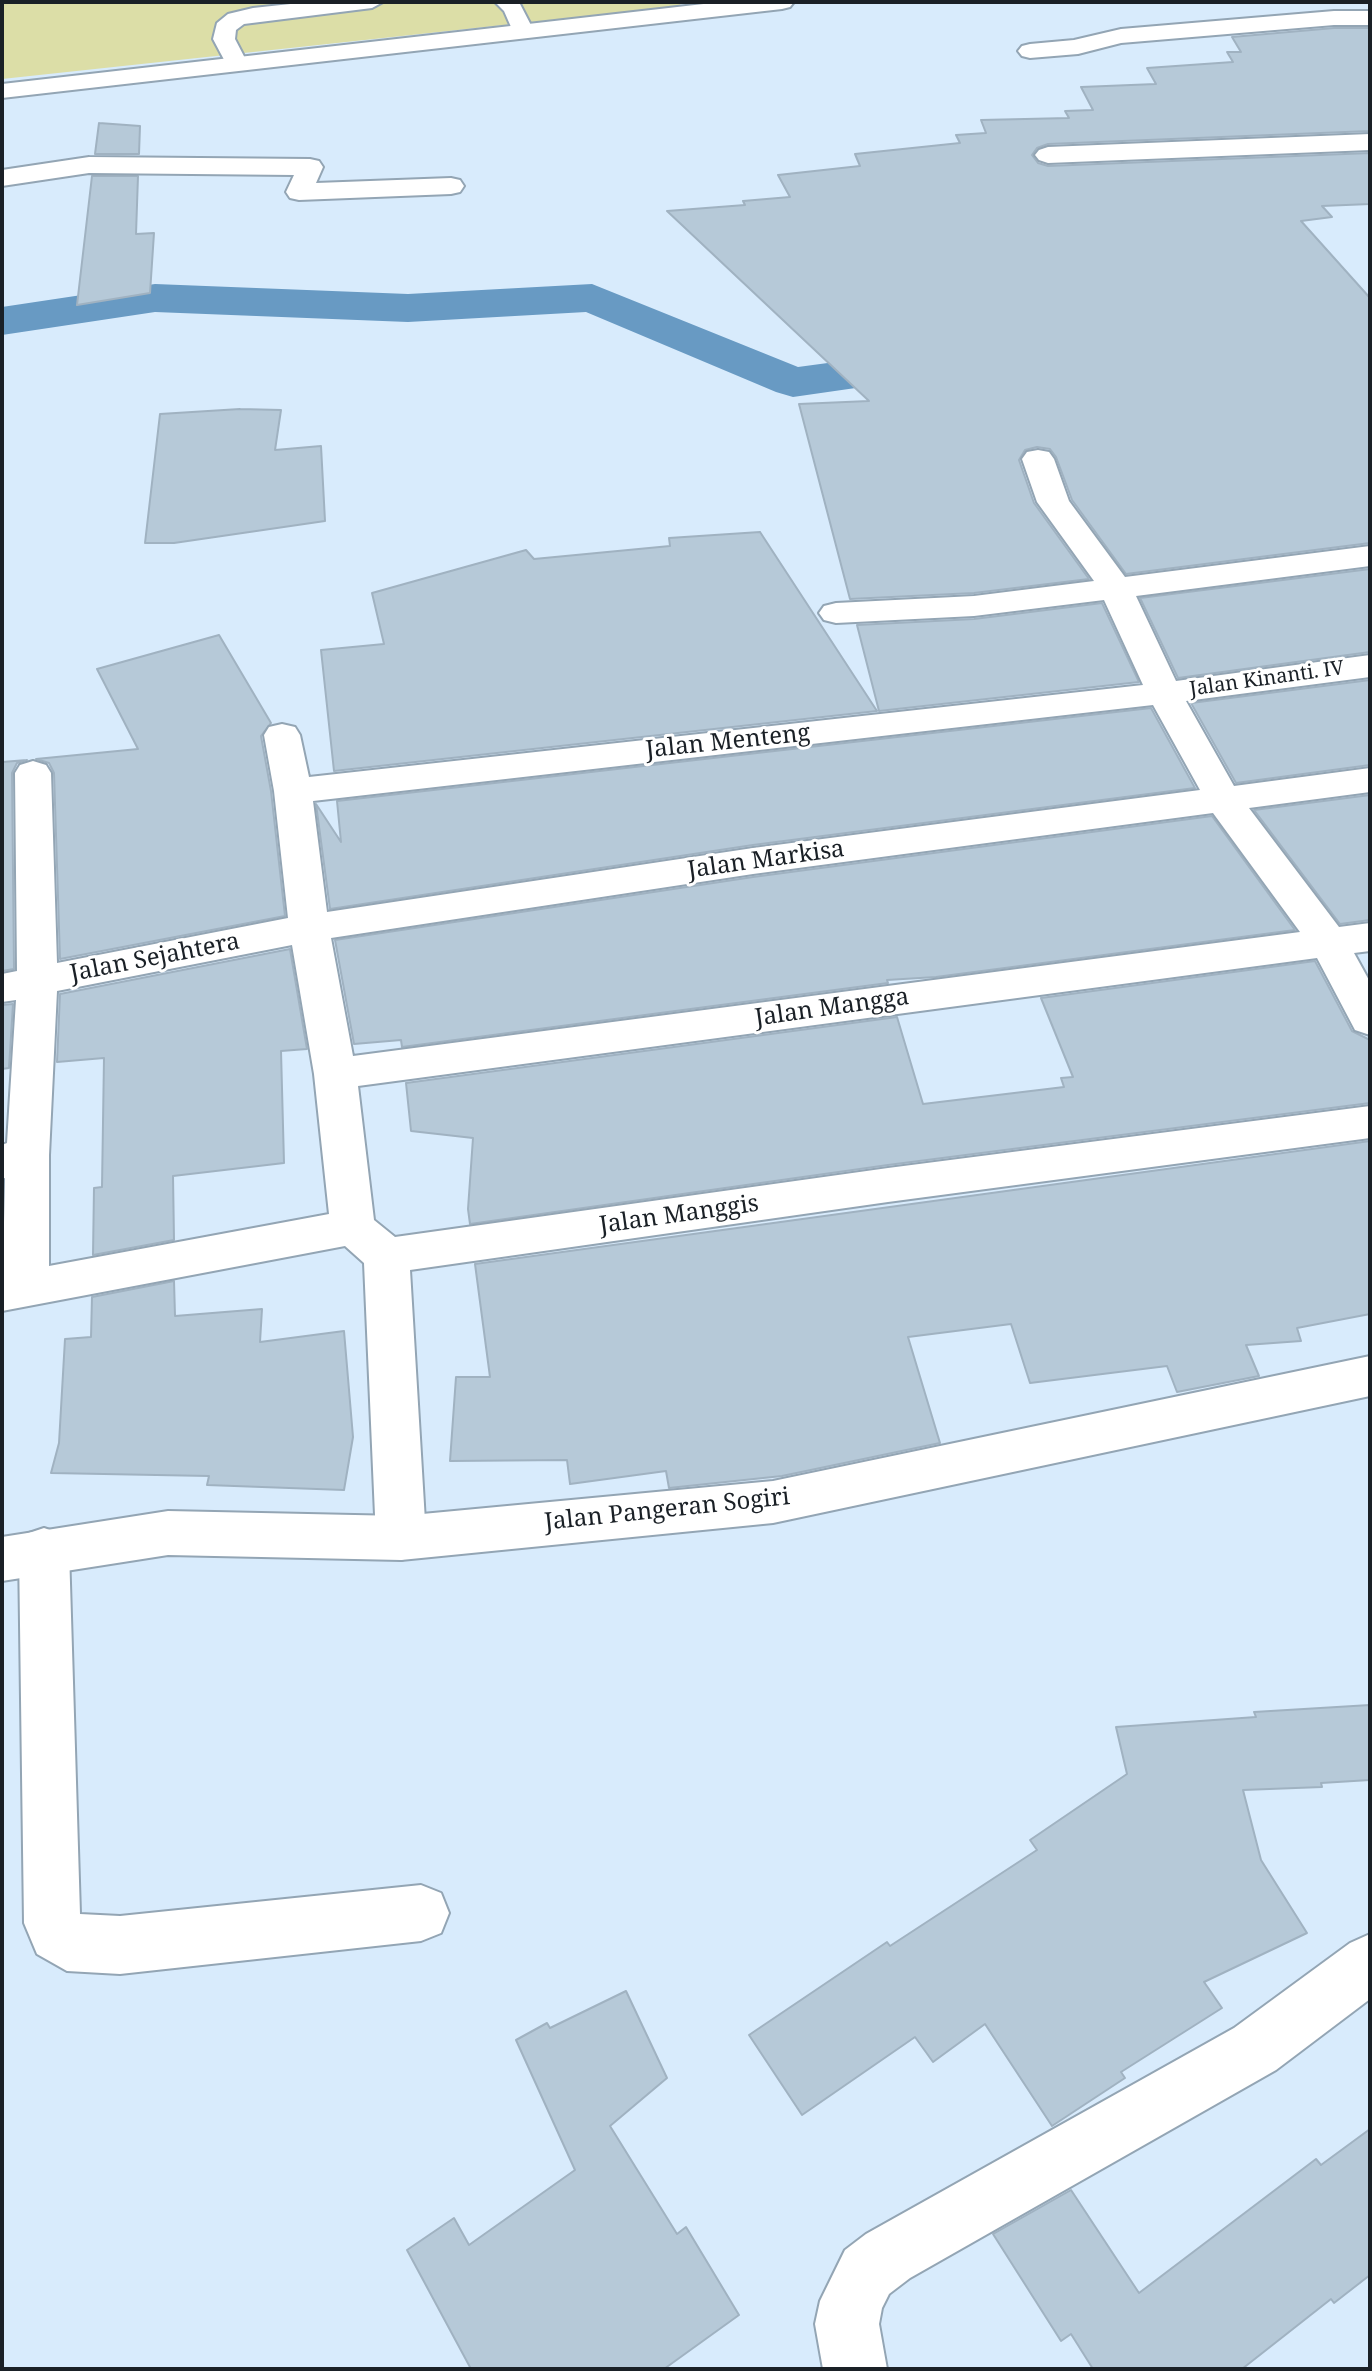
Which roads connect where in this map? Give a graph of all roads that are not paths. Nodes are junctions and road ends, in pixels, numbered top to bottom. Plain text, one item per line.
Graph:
1 (372, 2) edge
2 (506, 2) edge
3 (782, 2) edge
4 (709, 5) edge
5 (1370, 18) edge
6 (523, 31) junction
7 (1030, 51) dead end
8 (237, 64) junction
9 (2, 91) edge
10 (1370, 142) edge
11 (1048, 155) dead end
12 (2, 178) edge
13 (451, 186) dead end
14 (1038, 459) dead end
15 (1370, 556) edge
16 (1116, 588) junction
17 (836, 613) dead end
18 (1370, 666) edge
19 (1164, 693) junction
20 (282, 735) dead end
21 (33, 773) dead end
22 (1370, 780) edge
23 (293, 791) junction
24 (1224, 801) junction
25 (309, 928) junction
26 (1370, 937) edge
27 (1329, 943) junction
28 (19, 984) edge
29 (1370, 1020) edge
30 (335, 1074) junction
31 (1370, 1122) edge
32 (14, 1158) edge
33 (370, 1242) junction
34 (14, 1290) edge
35 (1370, 1376) edge
36 (401, 1538) junction
37 (23, 1554) edge
38 (421, 1913) dead end
39 (1370, 1963) edge
40 (855, 2369) edge

1 - 8 lane
2 - 6 lane
3 - 4 street
4 - 6 street
5 - 7 street
6 - 8 street
8 - 9 street
10 - 11 street
12 - 13 street
14 - 16 street
15 - 16 street
16 - 17 street
16 - 19 street
18 - 19 street, Jalan Kinanti. IV
19 - 23 street, Jalan Menteng
19 - 24 street
20 - 23 street
21 - 28 street
22 - 24 street, Jalan Markisa
23 - 25 street
24 - 25 street, Jalan Markisa
24 - 27 street
25 - 28 street, Jalan Sejahtera
25 - 30 street
26 - 27 street, Jalan Mangga
27 - 29 street
27 - 30 street, Jalan Mangga
28 - 32 street
30 - 33 street
31 - 33 street, Jalan Manggis
32 - 34 street
33 - 34 street, Jalan Manggis
33 - 36 street
35 - 36 street, Jalan Pangeran Sogiri
36 - 37 street, Jalan Pangeran Sogiri
37 - 38 street
39 - 40 street

